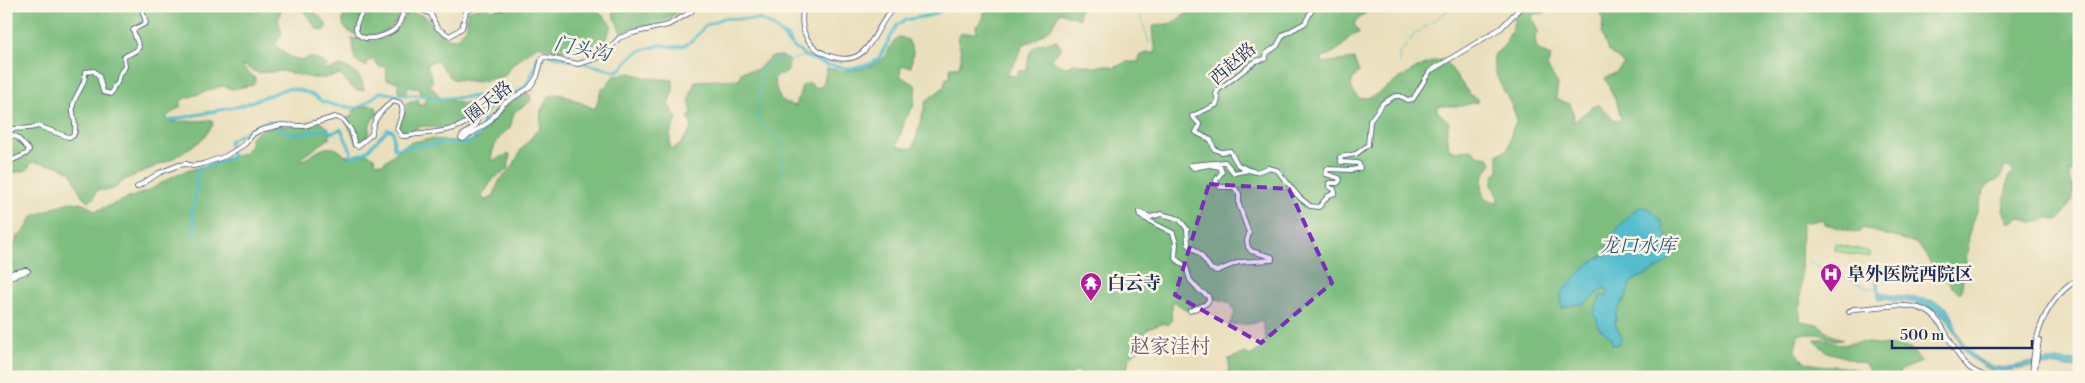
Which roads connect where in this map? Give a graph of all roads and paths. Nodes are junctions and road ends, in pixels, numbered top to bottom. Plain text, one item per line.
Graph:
1 (142, 6) edge
2 (365, 6) edge
3 (413, 6) edge
4 (479, 6) edge
5 (493, 6) edge
6 (504, 6) edge
7 (694, 6) edge
8 (734, 6) edge
9 (755, 6) edge
10 (762, 6) edge
11 (778, 6) edge
12 (804, 6) edge
13 (898, 6) edge
14 (1314, 6) edge
15 (1522, 6) edge
16 (6, 131) edge
17 (6, 135) edge
18 (6, 163) edge
19 (1249, 170) junction
20 (137, 187) dead end
21 (6, 274) edge
22 (6, 278) edge
23 (2079, 281) edge
24 (1190, 311) dead end
25 (1849, 312) dead end
26 (2033, 374) edge
27 (2077, 376) edge
28 (1992, 377) edge
29 (2003, 377) edge
30 (2022, 377) edge

1 - 16 street
2 - 3 street
3 - 4 street
5 - 6 street
7 - 20 street, 圈天路
8 - 9 street
10 - 11 street
12 - 13 street
14 - 19 street, 西赵路
15 - 19 street
17 - 18 street
19 - 24 street
21 - 22 street
23 - 26 street
25 - 28 street
26 - 27 street
26 - 29 street
26 - 30 street

